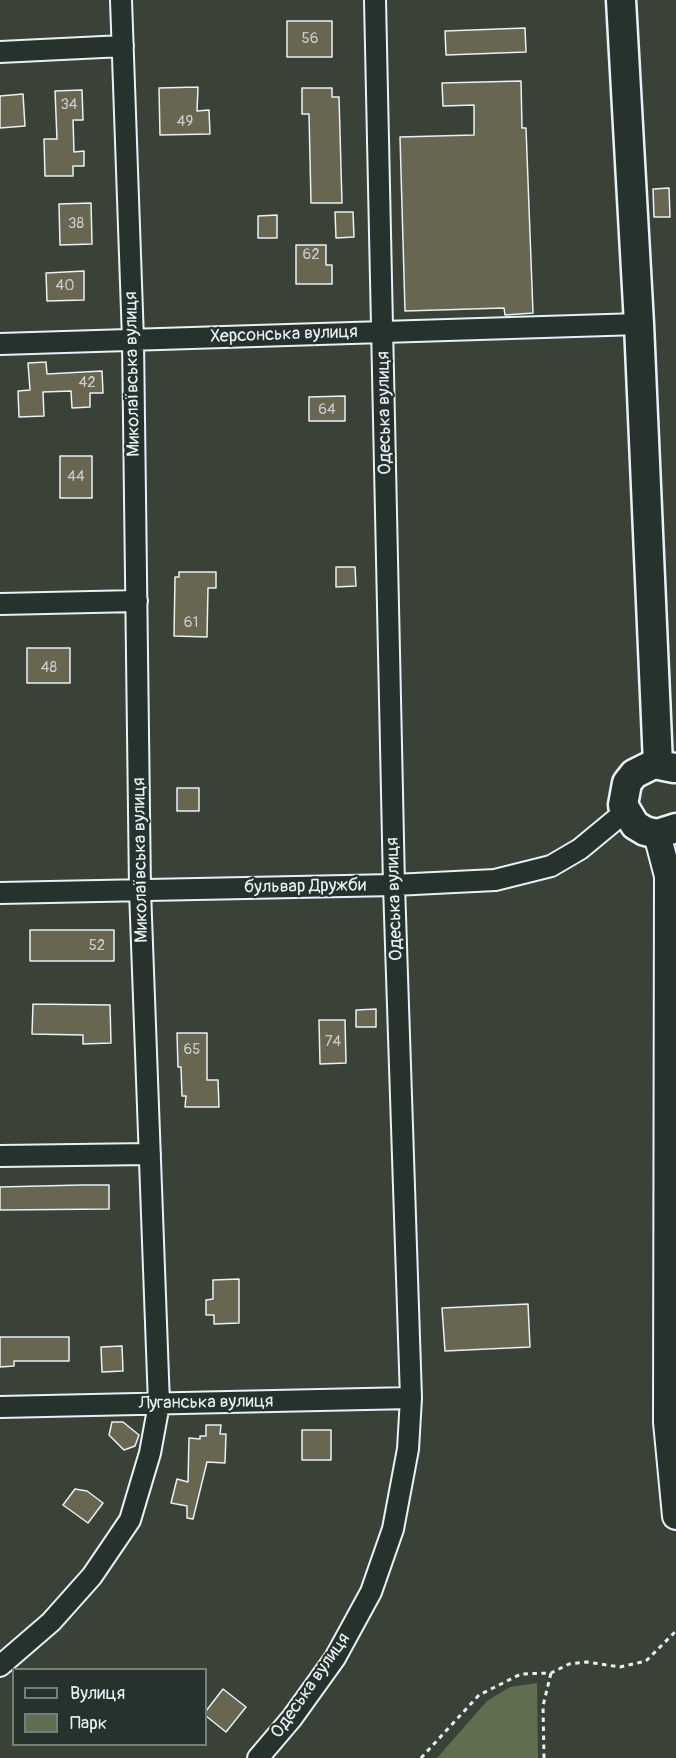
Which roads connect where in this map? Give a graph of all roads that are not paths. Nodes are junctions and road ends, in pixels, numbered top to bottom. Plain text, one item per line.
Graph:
1 (121, 0) edge
2 (375, 0) edge
3 (621, 0) edge
4 (123, 46) junction
5 (0, 52) edge
6 (639, 324) junction
7 (383, 331) junction
8 (133, 340) junction
9 (0, 344) edge
10 (137, 601) junction
11 (0, 604) edge
12 (667, 766) edge
13 (626, 812) junction
14 (666, 831) edge
15 (394, 885) junction
16 (140, 890) junction
17 (0, 893) edge
18 (150, 1154) junction
19 (0, 1156) edge
20 (411, 1398) junction
21 (159, 1404) junction
22 (0, 1407) edge
23 (676, 1516) edge
24 (0, 1666) edge
25 (258, 1758) edge

1 - 4 street, Миколаївська вулиця
2 - 7 street, Одеська вулиця
3 - 6 main road
4 - 5 street
4 - 8 street, Миколаївська вулиця
6 - 7 street, Херсонська вулиця
6 - 12 main road
7 - 8 street, Херсонська вулиця
7 - 15 street, Одеська вулиця
8 - 9 street, Херсонська вулиця
8 - 10 street, Миколаївська вулиця
10 - 11 street
10 - 16 street, Миколаївська вулиця
12 - 13 main road
13 - 14 main road
13 - 15 street, бульвар Дружби
14 - 23 street
15 - 16 street, бульвар Дружби
15 - 20 street, Одеська вулиця
16 - 17 street, бульвар Дружби
16 - 18 street, Миколаївська вулиця
18 - 19 street
18 - 21 street, Миколаївська вулиця
20 - 21 street, Луганська вулиця
20 - 25 street, Одеська вулиця
21 - 22 street, Луганська вулиця
21 - 24 street, Миколаївська вулиця

